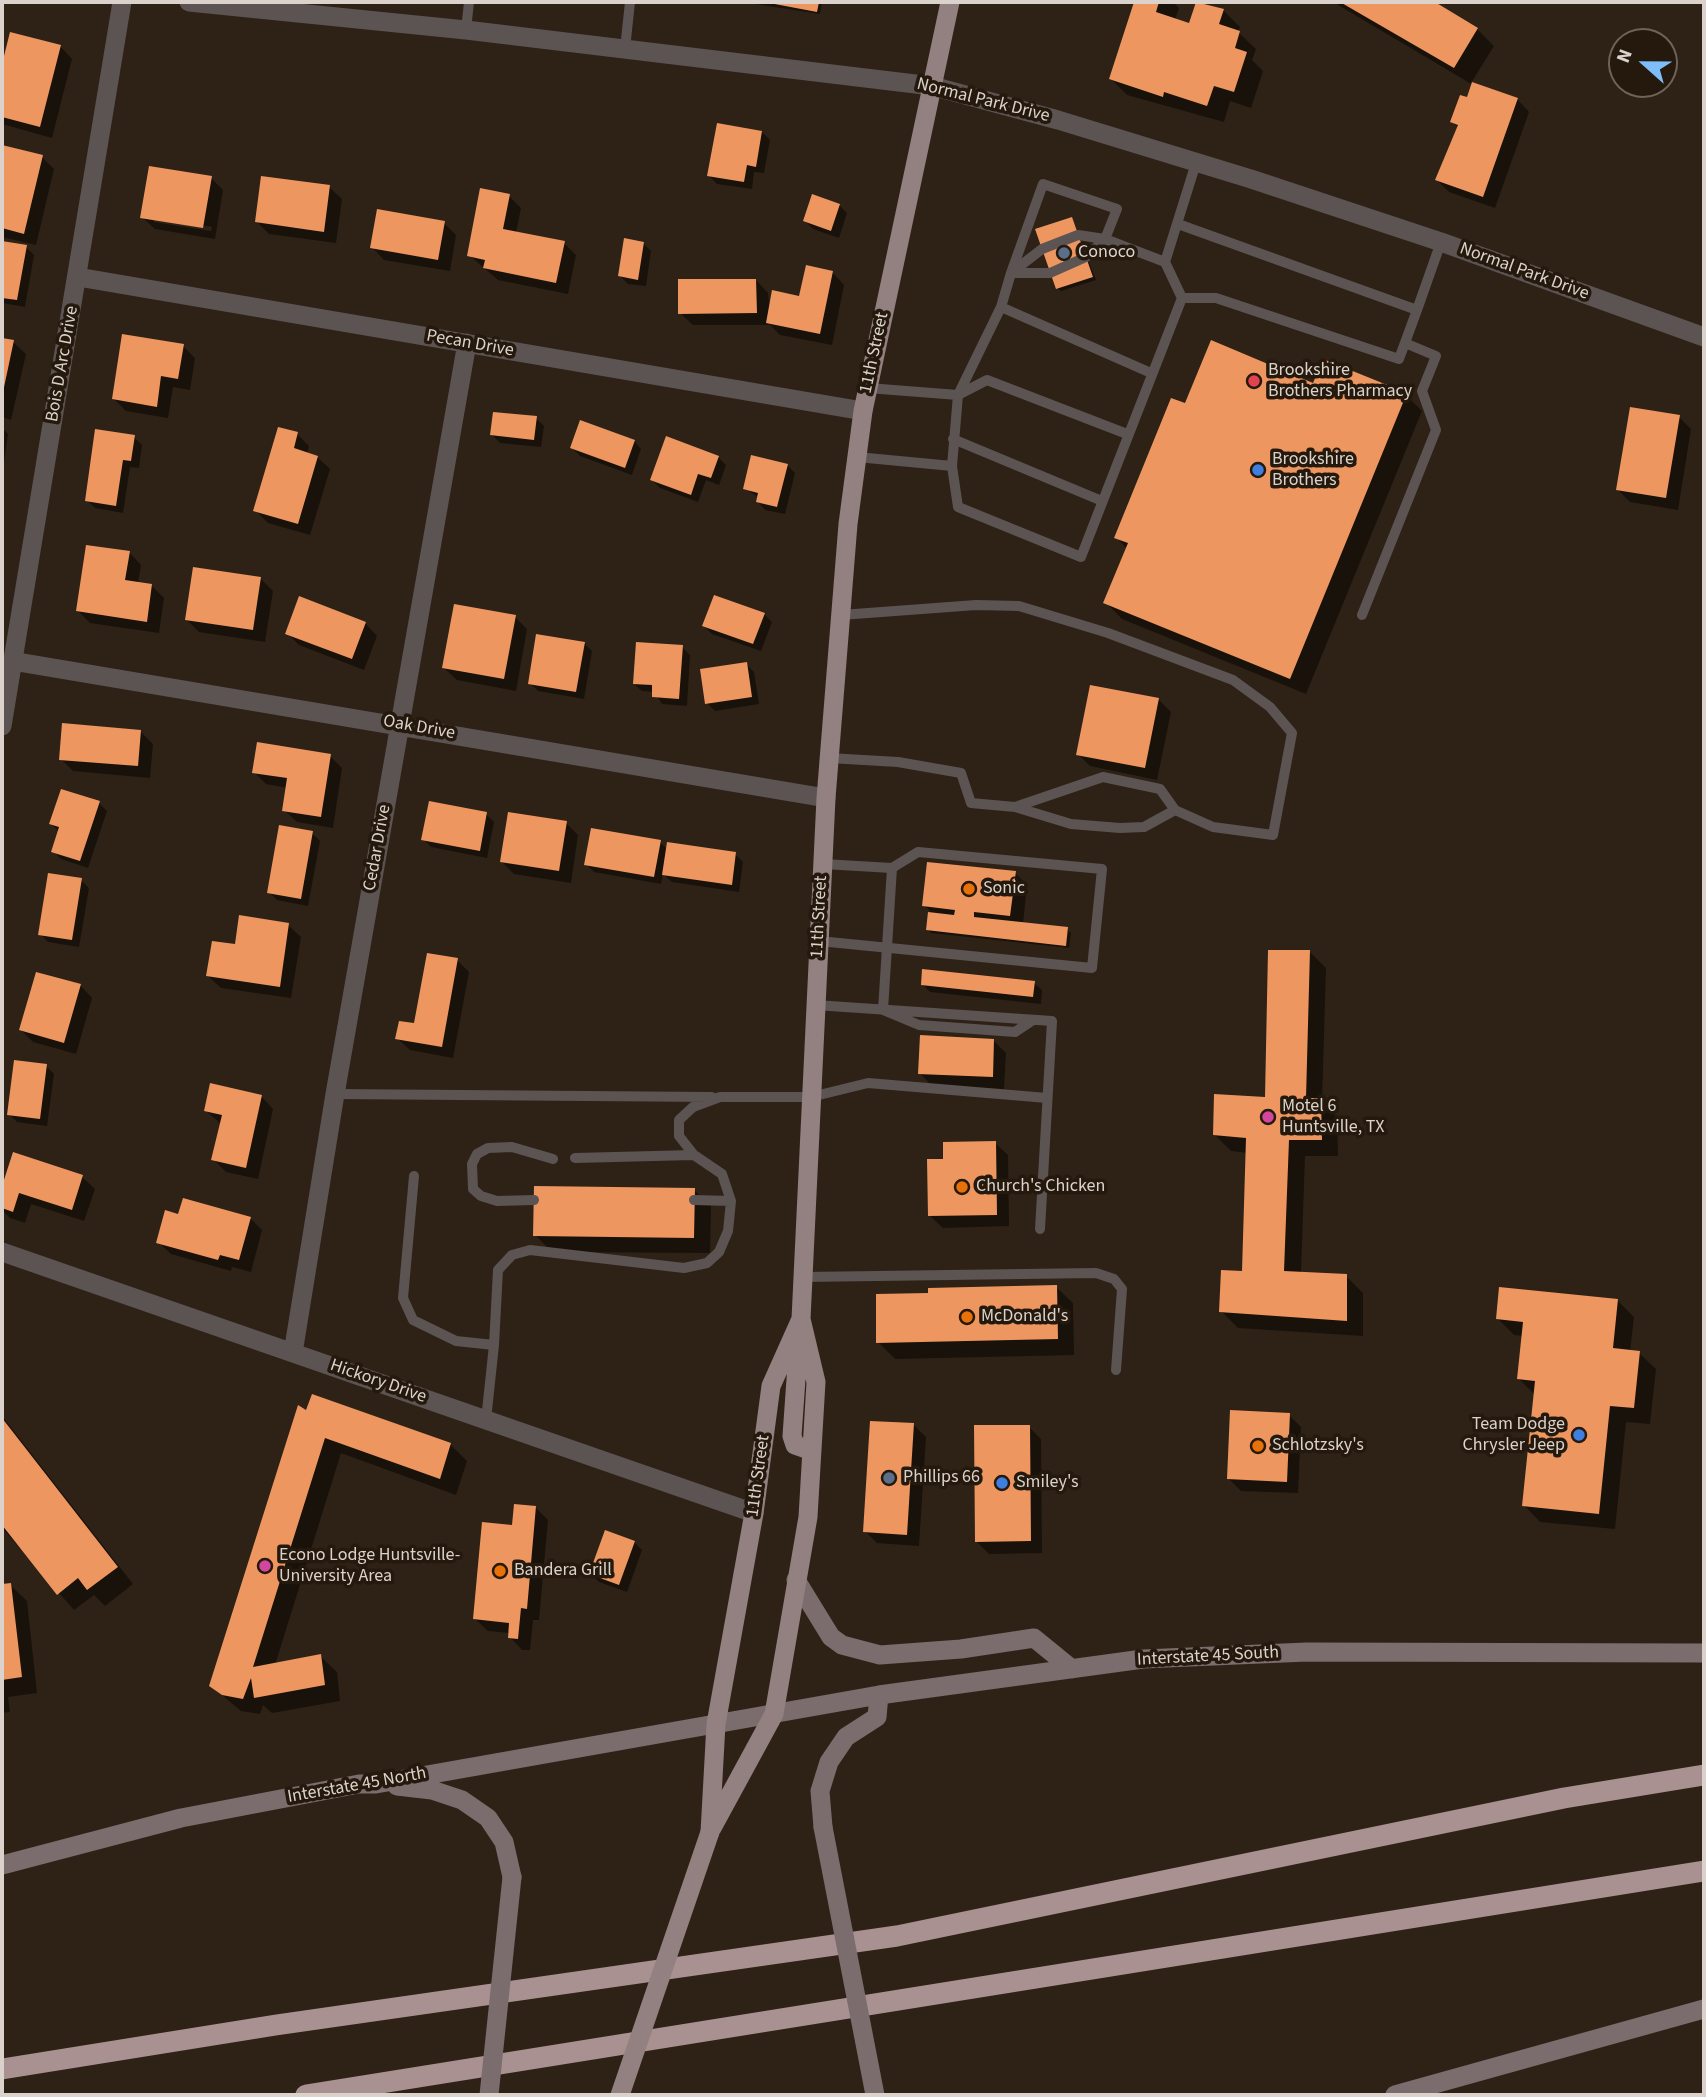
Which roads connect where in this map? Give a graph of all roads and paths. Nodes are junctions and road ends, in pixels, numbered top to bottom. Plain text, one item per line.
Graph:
1 (121, 2) edge
2 (189, 2) edge
3 (469, 2) edge
4 (630, 2) edge
5 (950, 2) edge
6 (466, 30) junction
7 (625, 49) junction
8 (932, 86) junction
9 (1196, 163) junction
10 (1178, 224) junction
11 (1105, 239) junction
12 (1441, 242) junction
13 (1165, 262) junction
14 (1011, 273) junction
15 (78, 277) junction
16 (1182, 298) junction
17 (1001, 307) junction
18 (1417, 310) junction
19 (1704, 337) edge
20 (467, 343) junction
21 (1405, 344) junction
22 (1151, 373) junction
23 (868, 388) junction
24 (958, 395) junction
25 (863, 411) junction
26 (1127, 434) junction
27 (953, 439) junction
28 (857, 457) junction
29 (952, 466) junction
30 (1102, 501) junction
31 (841, 615) junction
32 (1362, 615) dead end
33 (12, 661) junction
34 (399, 724) junction
35 (2, 726) edge
36 (829, 758) junction
37 (826, 798) junction
38 (1015, 807) junction
39 (1175, 810) junction
40 (823, 864) junction
41 (891, 868) junction
42 (819, 941) junction
43 (885, 947) junction
44 (816, 1005) junction
45 (883, 1010) junction
46 (335, 1094) junction
47 (720, 1097) junction
48 (811, 1097) junction
49 (1047, 1098) junction
50 (694, 1155) junction
51 (575, 1158) dead end
52 (553, 1159) dead end
53 (414, 1176) dead end
54 (534, 1200) dead end
55 (694, 1200) dead end
56 (731, 1200) junction
57 (1040, 1229) dead end
58 (2, 1252) edge
59 (803, 1277) junction
60 (801, 1319) junction
61 (494, 1345) junction
62 (293, 1353) junction
63 (1116, 1370) dead end
64 (486, 1420) junction
65 (812, 1451) junction
66 (754, 1513) junction
67 (796, 1580) junction
68 (1704, 1653) edge
69 (1072, 1669) junction
70 (879, 1695) junction
71 (774, 1714) junction
72 (716, 1724) junction
73 (1704, 1770) edge
74 (1704, 1775) edge
75 (376, 1784) junction
76 (1641, 1785) junction
77 (710, 1832) junction
78 (2, 1865) edge
79 (1704, 1871) edge
80 (1704, 2009) edge
81 (276, 2025) junction
82 (2, 2057) edge
83 (2, 2069) edge
84 (306, 2095) edge
85 (489, 2095) edge
86 (620, 2095) edge
87 (874, 2095) edge
88 (1395, 2095) edge

1 - 15 street, Bois D Arc Drive
2 - 6 street, Normal Park Drive
3 - 6 lane
4 - 7 lane
5 - 8 main road, 11th Street
6 - 7 street, Normal Park Drive
7 - 8 street, Normal Park Drive
8 - 9 street, Normal Park Drive
8 - 23 main road, 11th Street
9 - 10 lane
9 - 12 street, Normal Park Drive
10 - 13 lane
10 - 18 lane
11 - 13 lane
11 - 14 lane
11 - 14 lane
11 - 14 lane
12 - 18 lane
12 - 19 street, Normal Park Drive
13 - 16 lane
14 - 17 lane
15 - 20 street, Pecan Drive
15 - 33 street, Bois D Arc Drive
16 - 21 lane
16 - 22 lane
17 - 22 lane
17 - 24 lane
18 - 21 lane
20 - 25 street, Pecan Drive
20 - 34 street, Cedar Drive
21 - 32 lane
22 - 26 lane
23 - 24 lane
23 - 25 main road, 11th Street
24 - 26 lane
24 - 27 lane
25 - 28 main road, 11th Street
26 - 30 lane
27 - 29 lane
27 - 30 lane
28 - 29 lane
28 - 31 main road, 11th Street
29 - 30 lane
31 - 36 main road, 11th Street
31 - 39 lane
33 - 34 street, Oak Drive
33 - 35 street, Bois D Arc Drive
34 - 37 street, Oak Drive
34 - 46 street, Cedar Drive
36 - 37 main road, 11th Street
36 - 38 lane
37 - 40 main road, 11th Street
38 - 39 lane
38 - 39 lane
40 - 41 lane
40 - 42 main road, 11th Street
41 - 43 lane
41 - 43 lane
42 - 43 lane
42 - 44 main road, 11th Street
43 - 45 lane
44 - 45 lane
44 - 48 main road, 11th Street
45 - 49 lane
46 - 47 lane
46 - 62 street, Cedar Drive
47 - 48 lane
47 - 50 lane
48 - 49 lane
48 - 59 main road, 11th Street
49 - 57 lane
50 - 51 lane
50 - 56 lane
52 - 54 lane
53 - 61 lane
55 - 56 lane
56 - 61 lane
58 - 62 street, Hickory Drive
59 - 60 main road, 11th Street
59 - 63 lane
60 - 65 main road, 11th Street
60 - 65 main road
60 - 66 main road, 11th Street
61 - 64 lane
62 - 64 street, Hickory Drive
64 - 66 street, Hickory Drive
65 - 67 main road, 11th Street
66 - 72 main road, 11th Street
67 - 69 main road
67 - 71 main road, 11th Street
68 - 69 main road, Interstate 45 South
69 - 70 main road, Interstate 45 South
70 - 71 main road, Interstate 45 South
70 - 87 main road, bridge
71 - 72 main road, Interstate 45 South
71 - 77 main road, 11th Street
72 - 75 main road, Interstate 45 North
72 - 77 main road, 11th Street
73 - 76 highway
74 - 76 highway
75 - 78 main road, Interstate 45 North
75 - 85 main road, bridge
76 - 81 highway
77 - 86 main road, 11th Street, bridge
79 - 84 highway
80 - 88 main road
81 - 82 highway
81 - 83 highway

